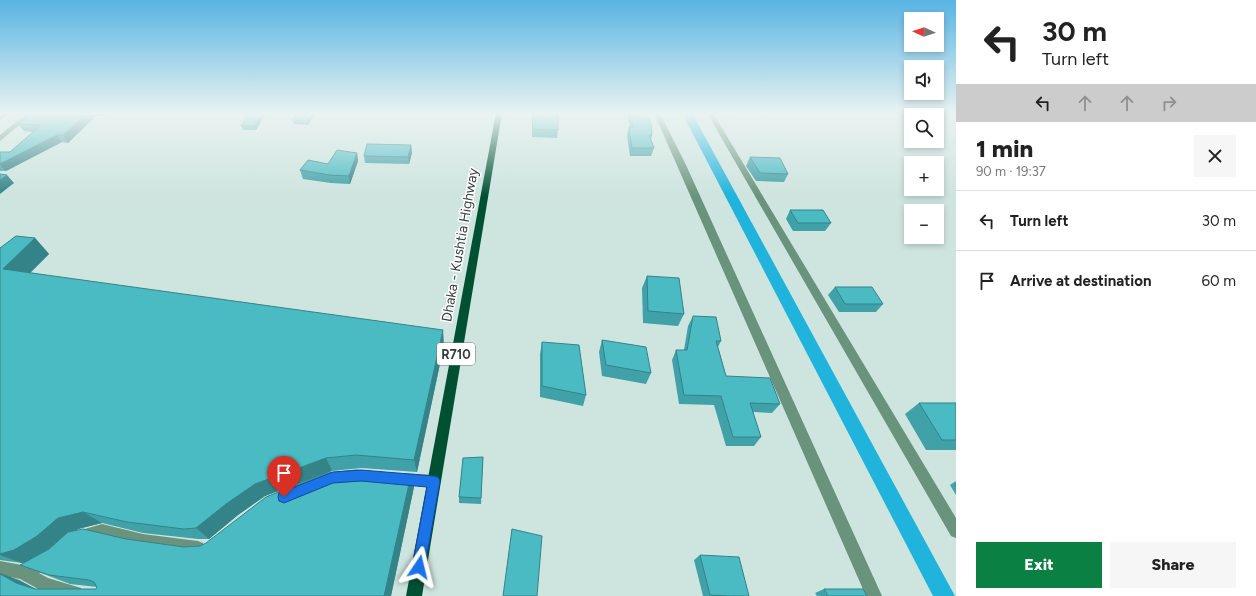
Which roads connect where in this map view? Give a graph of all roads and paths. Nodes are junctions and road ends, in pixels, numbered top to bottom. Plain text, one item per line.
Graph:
1 (494, 141) edge
2 (670, 141) edge
3 (726, 141) edge
4 (390, 478) edge
5 (434, 481) junction
6 (956, 531) edge
7 (74, 543) edge
8 (213, 547) edge
9 (58, 556) edge
10 (0, 568) edge
11 (22, 572) junction
12 (93, 595) edge
13 (414, 596) edge
14 (874, 596) edge

1 - 5 main road, Dhaka - Kushtia Highway / R710
2 - 14 street
3 - 6 street
4 - 5 street
5 - 13 main road, Dhaka - Kushtia Highway / R710
7 - 8 street
9 - 11 street
10 - 11 street
11 - 12 street

